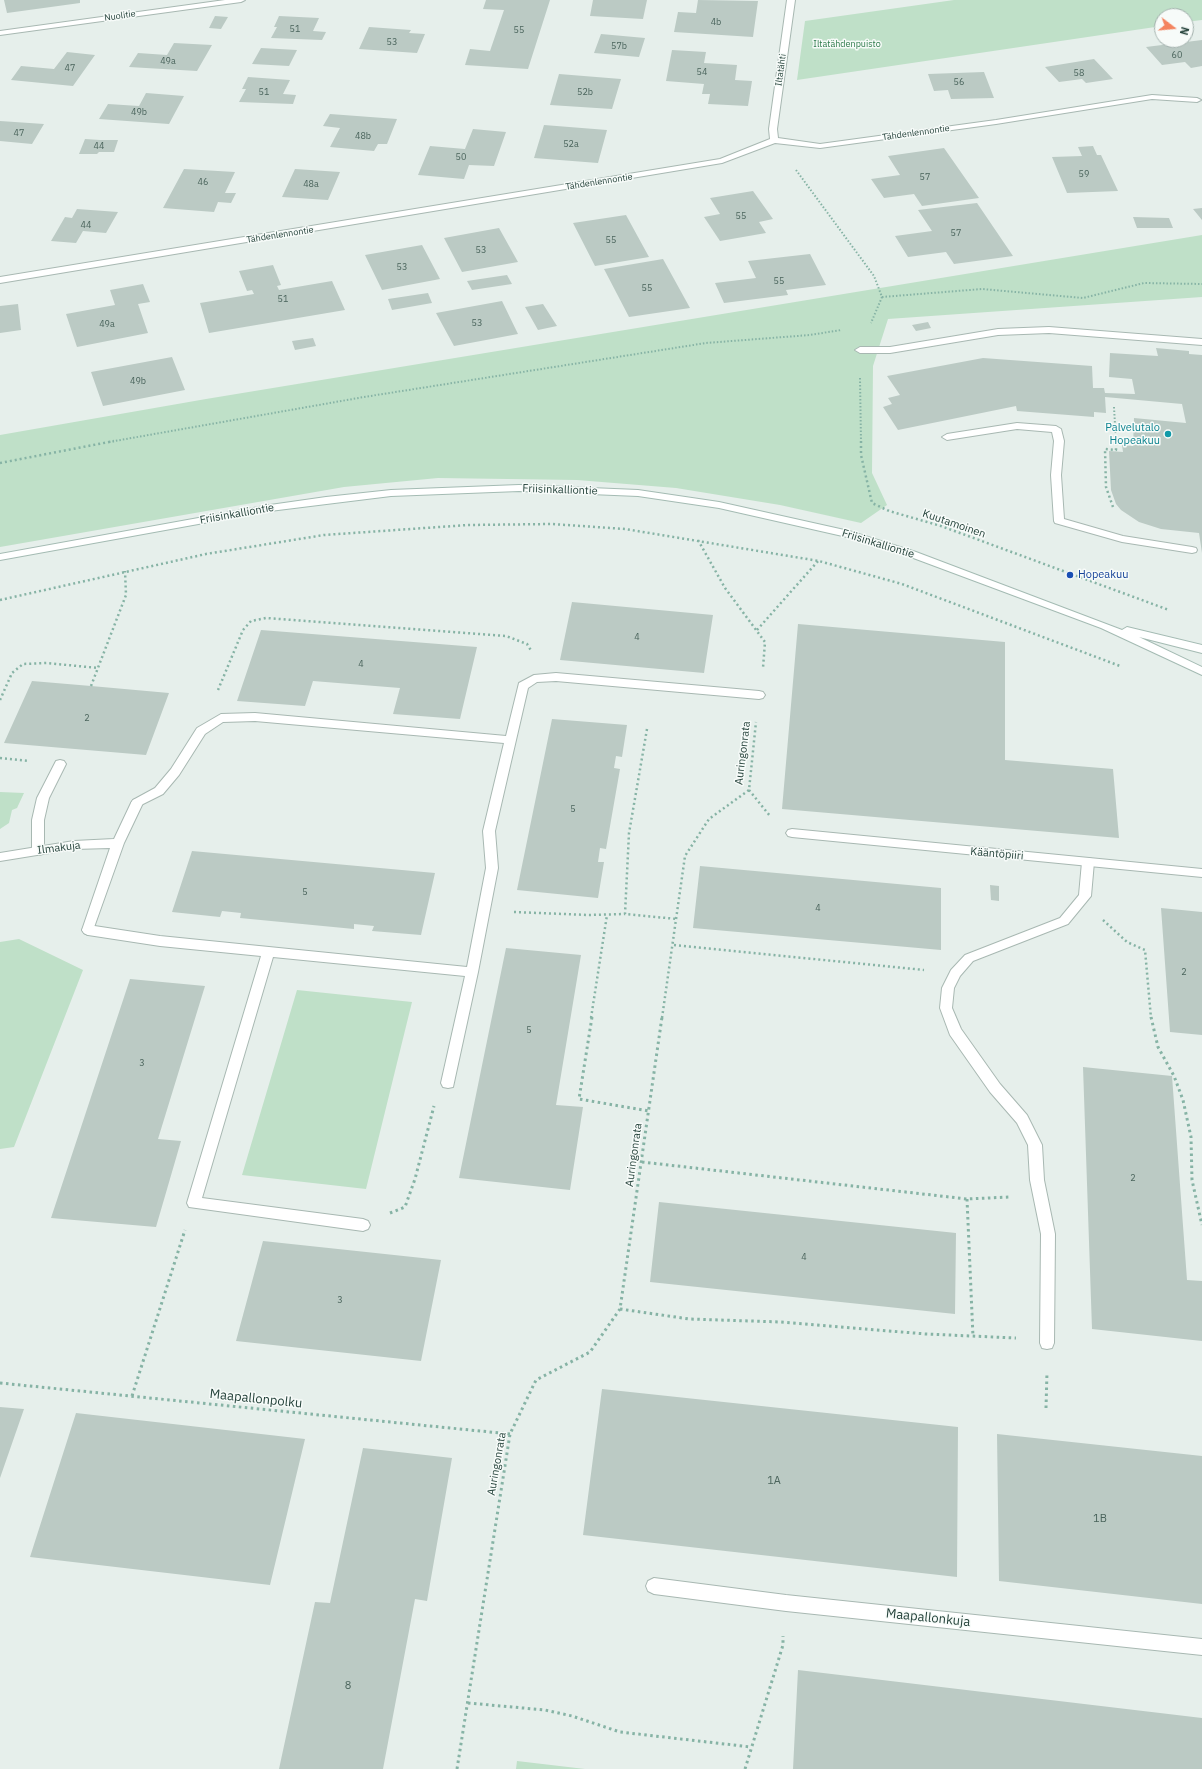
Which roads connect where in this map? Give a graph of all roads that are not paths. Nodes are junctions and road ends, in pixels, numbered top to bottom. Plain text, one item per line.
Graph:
1 (241, 0) edge
2 (791, 0) edge
3 (0, 33) edge
4 (1197, 100) dead end
5 (774, 140) junction
6 (0, 280) edge
7 (1202, 342) edge
8 (860, 350) road end
9 (947, 437) dead end
10 (1192, 550) dead end
11 (0, 557) edge
12 (1104, 626) junction
13 (1202, 649) edge
14 (1202, 671) edge
15 (759, 695) road end
16 (510, 740) junction
17 (60, 764) dead end
18 (792, 833) road end
19 (118, 843) junction
20 (38, 851) junction
21 (0, 857) edge
22 (1088, 862) junction
23 (1202, 873) edge
24 (268, 952) junction
25 (472, 972) junction
26 (448, 1083) road end
27 (363, 1225) dead end
28 (1047, 1342) road end
29 (654, 1586) dead end
30 (1202, 1647) edge

1 - 3 street, Nuolitie
2 - 5 street, Iltatähti
4 - 5 street, Tähdenlennontie
5 - 6 street, Tähdenlennontie
7 - 8 street
9 - 10 street
11 - 12 street, Friisinkalliontie
12 - 13 street, Friisinkalliontie
12 - 14 street, Friisinkalliontie
15 - 16 street
16 - 19 street
16 - 25 street
17 - 20 street
18 - 22 street, Kääntöpiiri
19 - 20 street, Ilmakuja
19 - 24 street
20 - 21 street, Ilmakuja
22 - 23 street, Kääntöpiiri
22 - 28 street
24 - 25 street
24 - 27 street
25 - 26 street
29 - 30 street, Maapallonkuja

